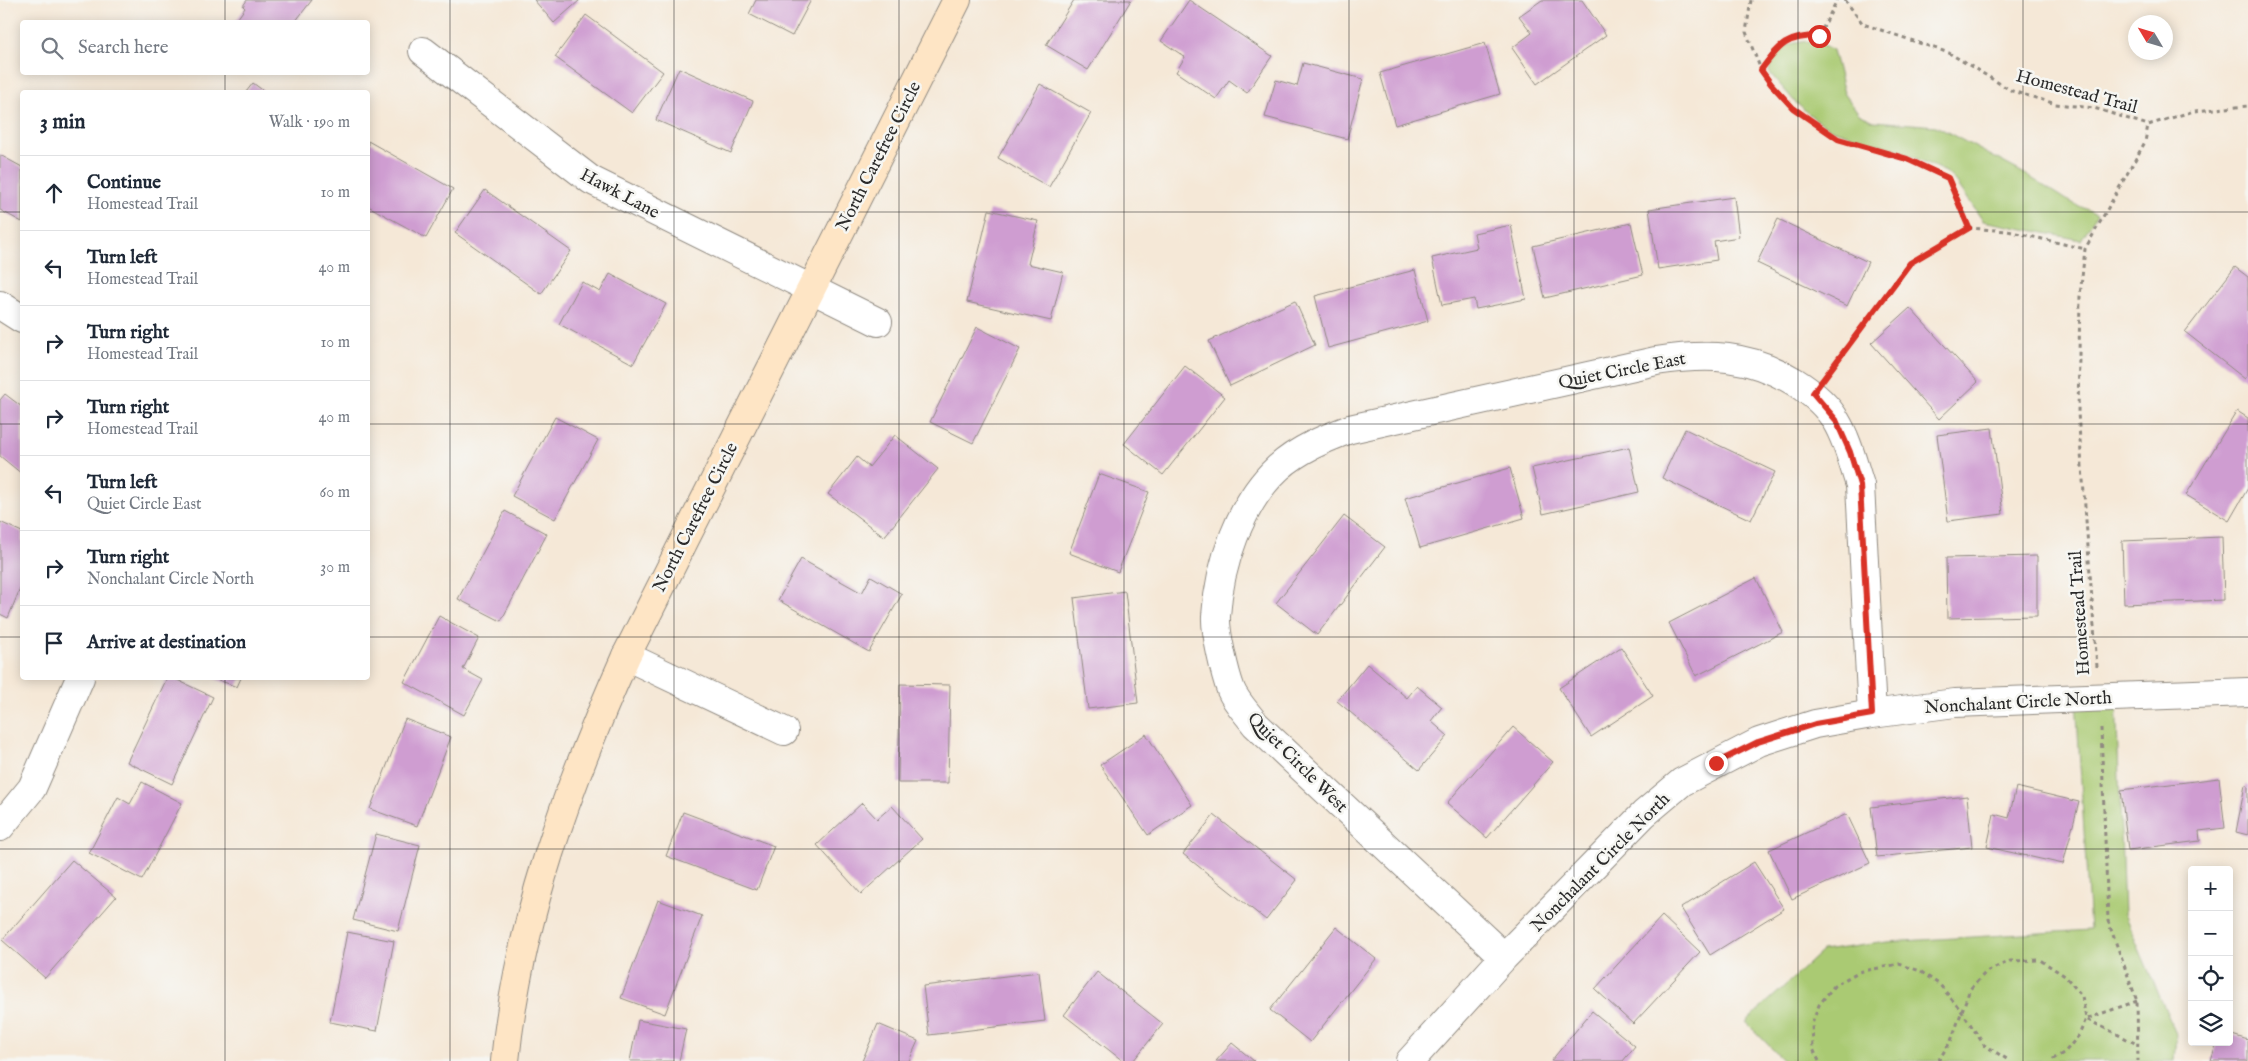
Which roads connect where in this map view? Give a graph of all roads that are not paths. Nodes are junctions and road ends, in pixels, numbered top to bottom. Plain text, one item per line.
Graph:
1 (956, 0) edge
2 (423, 51) dead end
3 (810, 289) junction
4 (0, 304) edge
5 (20, 318) edge
6 (878, 322) dead end
7 (1307, 446) joint
8 (626, 656) junction
9 (79, 680) edge
10 (2248, 692) edge
11 (1872, 714) junction
12 (784, 731) dead end
13 (0, 828) edge
14 (1504, 957) junction
15 (505, 1061) edge
16 (1410, 1061) edge

1 - 3 main road, North Carefree Circle
2 - 3 street, Hawk Lane
3 - 6 street, Hawk Lane
3 - 8 main road, North Carefree Circle
4 - 5 street
7 - 11 street, Quiet Circle East
7 - 14 street, Quiet Circle West
8 - 12 street
8 - 15 main road, North Carefree Circle
9 - 13 street
10 - 11 street, Nonchalant Circle North
11 - 14 street, Nonchalant Circle North
14 - 16 street, Nonchalant Circle North

